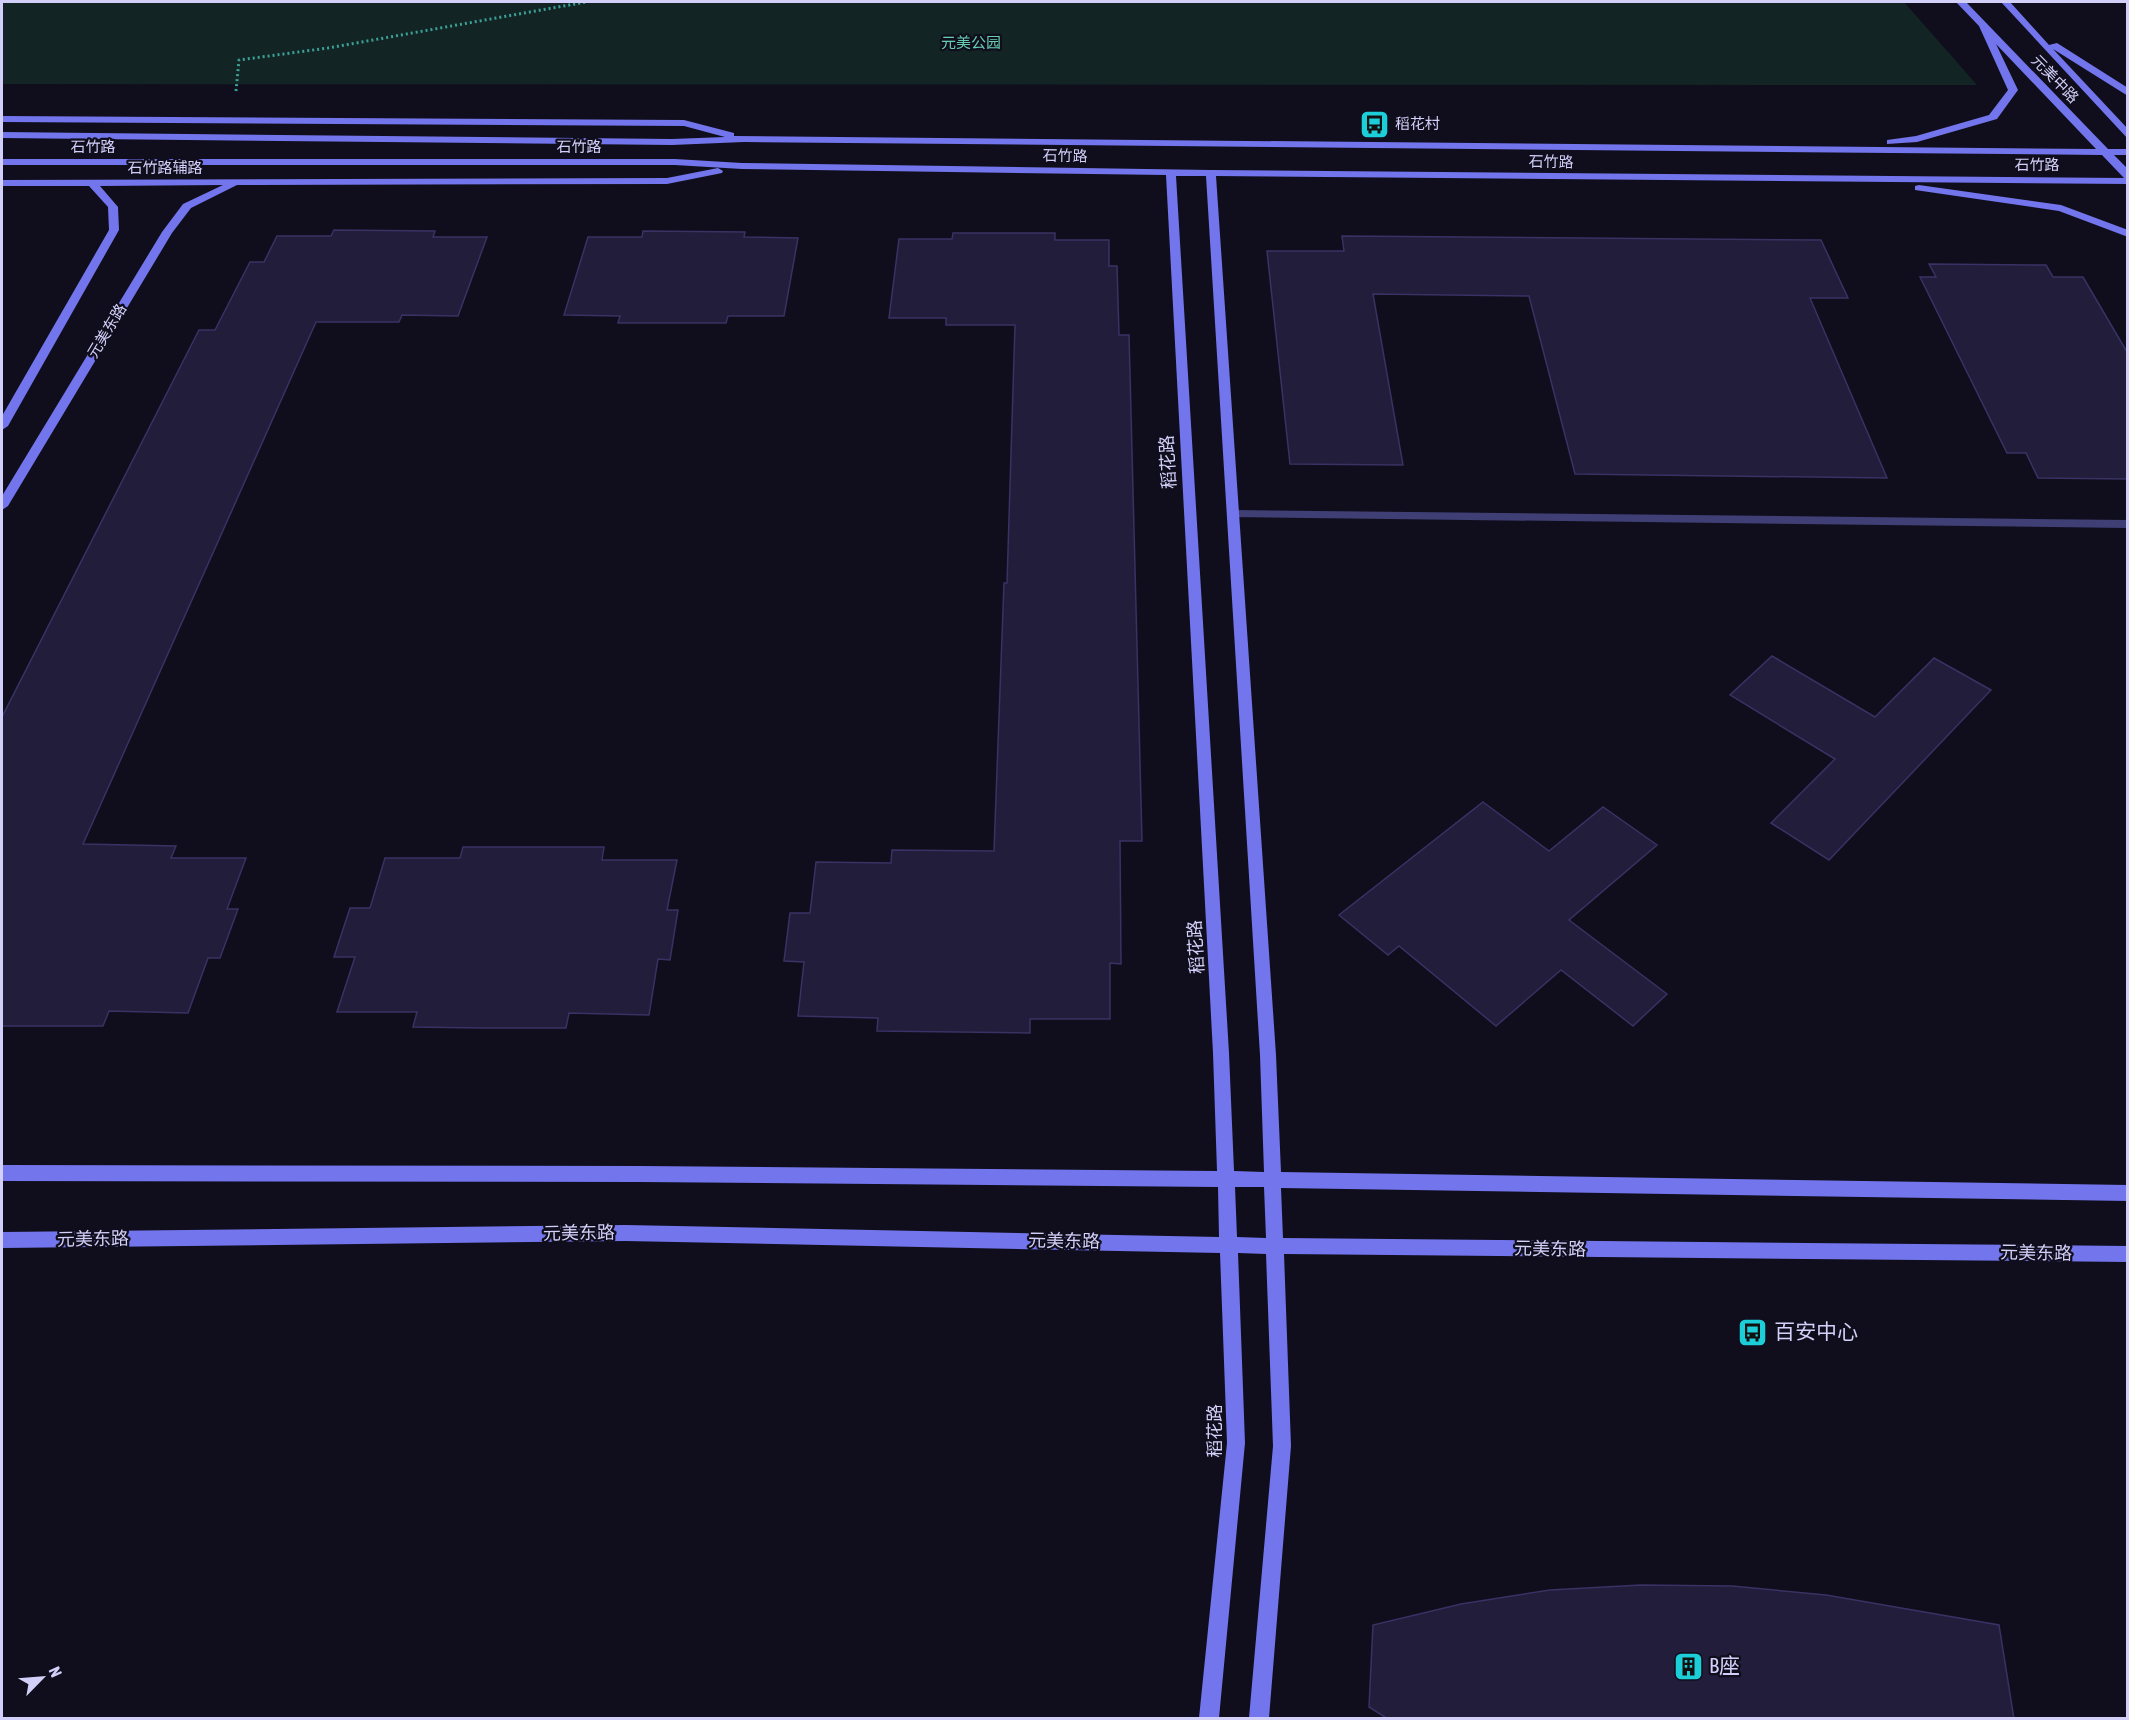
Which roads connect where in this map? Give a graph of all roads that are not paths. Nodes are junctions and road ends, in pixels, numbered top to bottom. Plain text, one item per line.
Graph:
1 (1961, 2) edge
2 (2005, 2) edge
3 (2025, 23) junction
4 (1983, 26) junction
5 (2127, 93) edge
6 (2, 119) edge
7 (2, 135) edge
8 (2127, 136) edge
9 (744, 139) junction
10 (1831, 149) junction
11 (2104, 152) junction
12 (2127, 152) edge
13 (2, 162) edge
14 (742, 166) junction
15 (1171, 173) junction
16 (1211, 173) junction
17 (2127, 176) edge
18 (1853, 179) junction
19 (2127, 182) edge
20 (2, 183) edge
21 (237, 183) junction
22 (93, 184) junction
23 (2127, 234) edge
24 (2, 426) edge
25 (2, 506) edge
26 (1233, 514) junction
27 (2127, 524) edge
28 (2, 1173) edge
29 (1226, 1179) junction
30 (1272, 1182) junction
31 (2127, 1193) edge
32 (2, 1240) edge
33 (1228, 1245) junction
34 (1275, 1246) junction
35 (2127, 1254) edge
36 (1209, 1719) edge
37 (1259, 1719) edge

1 - 4 street, 元美中路
2 - 3 street, 元美中路
3 - 5 street
3 - 8 street, 元美中路
4 - 10 street
4 - 11 street, 元美中路
6 - 9 street
7 - 9 street, 石竹路
9 - 10 street, 石竹路
10 - 11 street, 石竹路
11 - 12 street, 石竹路
11 - 17 street, 元美中路
13 - 14 street, 石竹路
14 - 15 street, 石竹路
14 - 21 street, 石竹路辅路
15 - 16 street, 石竹路
15 - 29 street, 稻花路
16 - 18 street, 石竹路
16 - 26 street
18 - 19 street, 石竹路
18 - 23 street
20 - 22 street, 石竹路辅路
21 - 22 street, 石竹路辅路
21 - 25 street, 元美东路
22 - 24 street
26 - 27 lane
26 - 30 street
28 - 29 street
29 - 30 street
29 - 33 street, 稻花路
30 - 31 street
30 - 34 street
32 - 33 street, 元美东路
33 - 34 street, 元美东路
33 - 36 street, 稻花路
34 - 35 street, 元美东路
34 - 37 street

